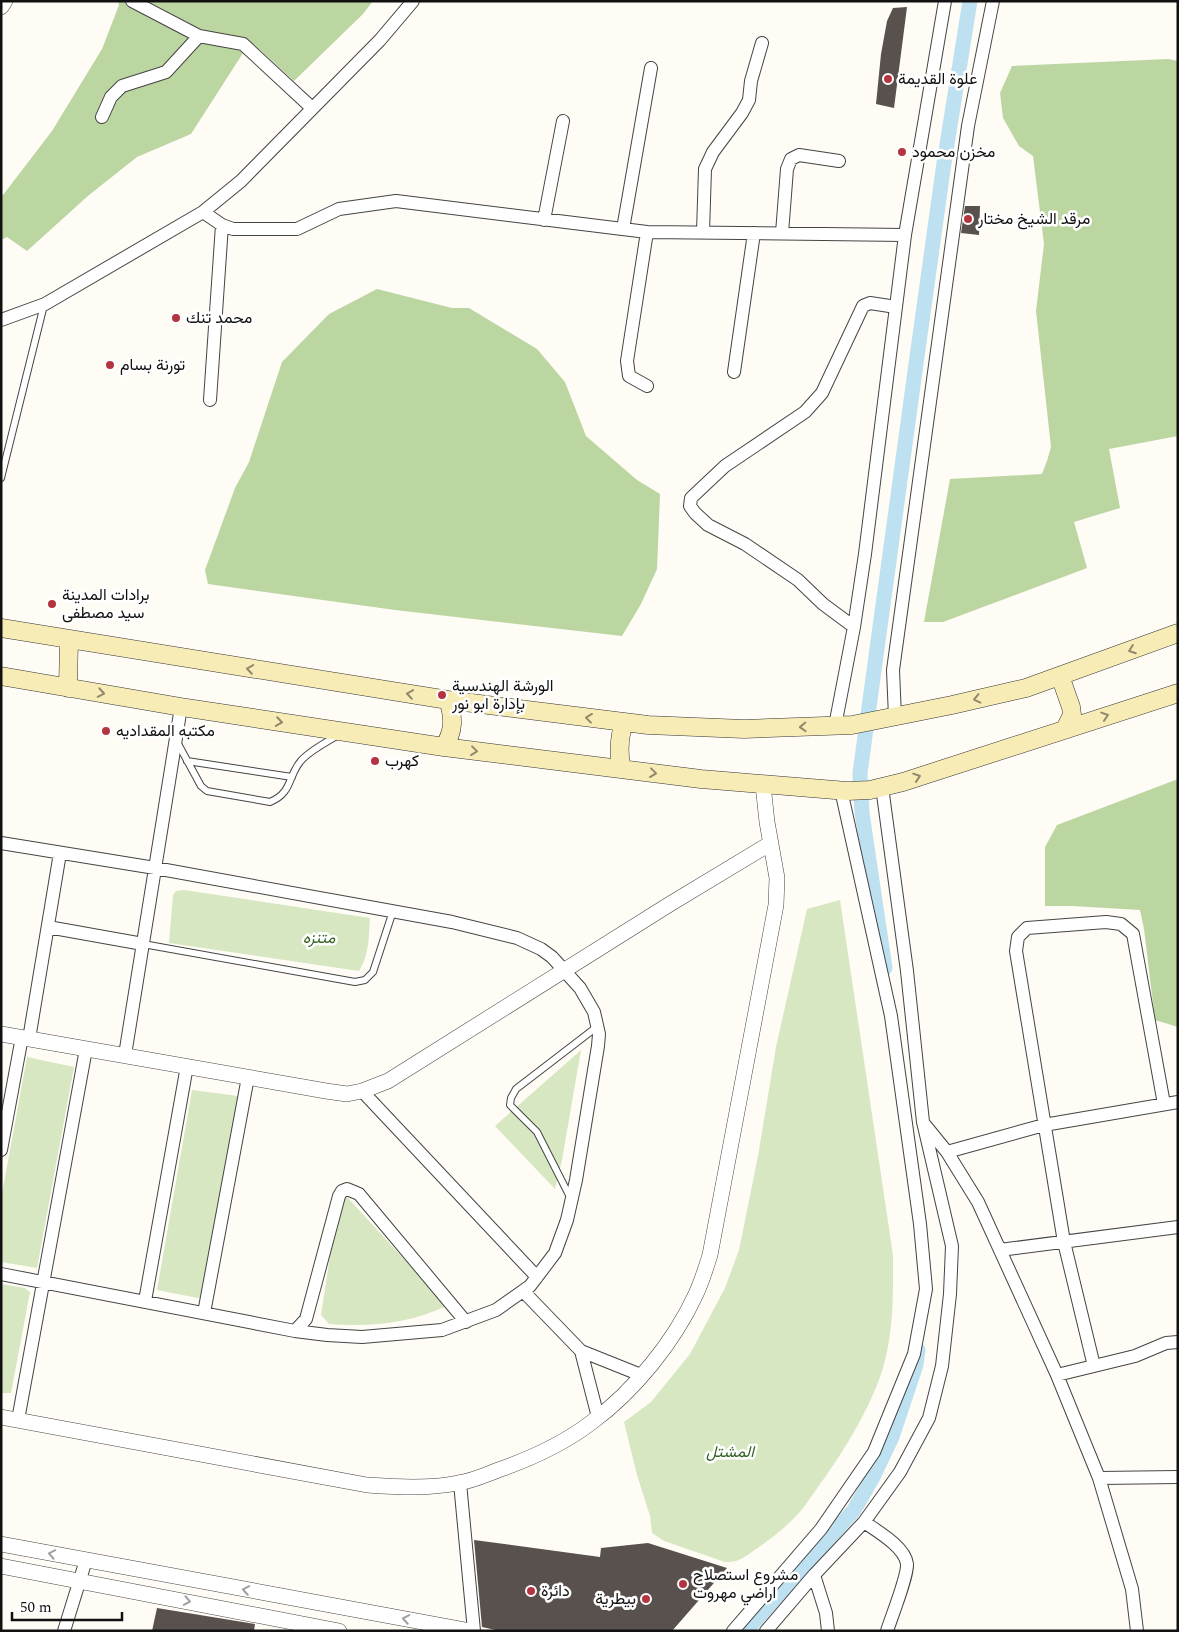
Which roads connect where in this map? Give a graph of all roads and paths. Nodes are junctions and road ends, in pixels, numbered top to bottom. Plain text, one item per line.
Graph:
1 (5, 1) edge
2 (132, 1) edge
3 (413, 1) edge
4 (945, 1) edge
5 (993, 1) edge
6 (1, 7) edge
7 (199, 36) junction
8 (762, 43) dead end
9 (651, 68) dead end
10 (312, 108) junction
11 (102, 117) dead end
12 (563, 121) dead end
13 (840, 161) dead end
14 (203, 212) junction
15 (544, 220) junction
16 (222, 225) junction
17 (624, 229) junction
18 (647, 232) junction
19 (703, 232) junction
20 (754, 233) junction
21 (782, 233) junction
22 (905, 235) junction
23 (45, 304) junction
24 (896, 306) junction
25 (1, 320) edge
26 (734, 372) dead end
27 (647, 386) dead end
28 (210, 400) dead end
29 (1, 478) edge
30 (854, 627) junction
31 (1, 628) edge
32 (1178, 633) edge
33 (68, 639) junction
34 (1, 676) edge
35 (1060, 676) junction
36 (68, 688) junction
37 (1178, 692) edge
38 (448, 700) junction
39 (181, 707) junction
40 (895, 716) junction
41 (624, 722) junction
42 (843, 726) junction
43 (1065, 729) junction
44 (342, 732) junction
45 (176, 741) junction
46 (444, 747) junction
47 (187, 761) junction
48 (622, 769) junction
49 (292, 777) junction
50 (763, 785) junction
51 (876, 788) junction
52 (844, 790) junction
53 (1, 843) edge
54 (771, 843) junction
55 (60, 853) junction
56 (155, 868) junction
57 (393, 911) junction
58 (48, 927) junction
59 (143, 944) junction
60 (565, 970) junction
61 (598, 1026) junction
62 (1, 1034) edge
63 (25, 1038) junction
64 (86, 1049) junction
65 (125, 1056) junction
66 (186, 1066) junction
67 (248, 1077) junction
68 (362, 1091) junction
69 (1178, 1102) edge
70 (1164, 1104) junction
71 (923, 1122) junction
72 (1044, 1125) junction
73 (1, 1150) edge
74 (947, 1152) junction
75 (572, 1200) junction
76 (1178, 1227) edge
77 (1064, 1242) junction
78 (1000, 1250) junction
79 (1, 1274) edge
80 (537, 1277) junction
81 (44, 1281) junction
82 (523, 1291) junction
83 (145, 1301) junction
84 (204, 1312) junction
85 (466, 1322) junction
86 (295, 1330) junction
87 (1178, 1342) edge
88 (580, 1351) junction
89 (1094, 1366) junction
90 (641, 1375) junction
91 (1057, 1375) junction
92 (1, 1417) edge
93 (598, 1417) junction
94 (18, 1420) junction
95 (1178, 1477) edge
96 (1099, 1478) junction
97 (460, 1483) junction
98 (864, 1522) junction
99 (1, 1544) edge
100 (86, 1560) junction
101 (1, 1566) edge
102 (814, 1575) junction
103 (80, 1581) junction
104 (64, 1631) edge
105 (339, 1631) edge
106 (473, 1631) edge
107 (733, 1631) edge
108 (766, 1631) edge
109 (828, 1631) edge
110 (887, 1631) edge
111 (1138, 1631) edge

1 - 6 street
2 - 7 street
3 - 10 street
4 - 22 street
5 - 40 street
7 - 10 street
7 - 11 street
8 - 19 street
9 - 17 street
10 - 14 street
12 - 15 street
13 - 21 street
14 - 16 street
14 - 23 street
15 - 16 street
15 - 17 street
16 - 28 street
17 - 18 street
18 - 19 street
18 - 27 street
19 - 20 street
20 - 21 street
20 - 26 street
21 - 22 street
22 - 24 street
23 - 25 street
23 - 29 lane
24 - 30 street
24 - 30 street
30 - 42 street
31 - 33 main road
32 -> 35 main road
33 - 36 main road
38 -> 33 main road
34 - 36 main road
35 -> 40 main road
35 - 43 main road
36 -> 39 main road
43 -> 37 main road
41 -> 38 main road
38 - 46 main road
39 -> 44 main road
39 - 45 street
40 - 42 main road
42 -> 41 main road
41 - 48 main road
51 -> 43 main road
44 - 46 main road
44 - 49 lane
45 - 47 lane
45 - 56 street
46 -> 48 main road
47 - 49 lane
47 - 49 lane
48 -> 50 main road
50 - 52 main road
50 - 54 street
51 - 52 main road
51 - 71 street
52 - 107 street
53 - 55 street
54 - 60 street
54 - 90 street
55 - 56 street
55 - 58 street
56 - 57 street
56 - 59 street
57 - 59 lane
57 - 60 street
58 - 59 street
58 - 63 street
59 - 65 street
60 - 61 street
60 - 68 street
61 - 75 street
61 - 75 lane
62 - 63 street
63 - 64 street
63 - 73 street
64 - 65 street
64 - 81 street
65 - 66 street
66 - 67 street
66 - 83 street
67 - 68 street
67 - 84 street
68 - 80 street
69 - 70 street
70 - 72 street
70 - 72 street
71 - 74 street
71 - 98 street
72 - 74 street
72 - 77 street
74 - 78 street
75 - 80 street
76 - 77 street
77 - 78 street
77 - 89 street
78 - 91 street
79 - 81 street
80 - 82 street
81 - 83 street
81 - 94 street
82 - 85 street
82 - 88 street
83 - 84 street
84 - 86 street
85 - 86 street
85 - 86 street
87 - 89 street
88 - 90 street
88 - 93 street
89 - 91 street
90 - 93 street
91 - 96 street
92 - 94 street
93 - 97 street
94 - 97 street
95 - 96 street
96 - 111 street
97 - 106 street
98 - 102 street
98 - 110 street
100 -> 99 street
100 - 103 street
106 -> 100 street
101 - 103 street
102 - 108 street
102 - 109 street
103 - 104 street
103 -> 105 street

